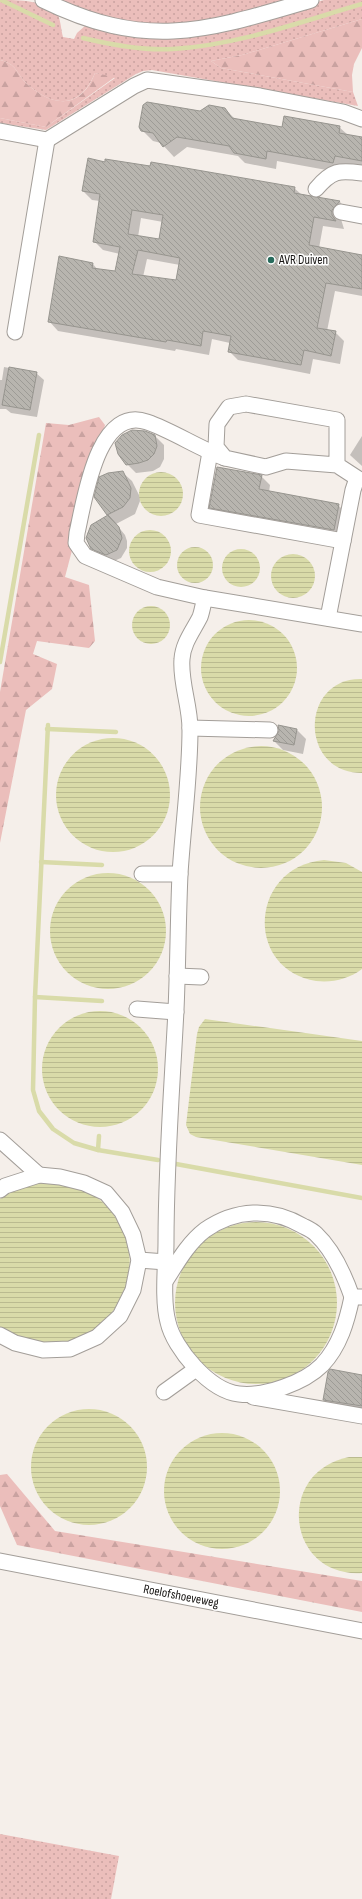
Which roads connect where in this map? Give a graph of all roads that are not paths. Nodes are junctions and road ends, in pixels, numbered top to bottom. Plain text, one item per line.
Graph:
1 (43, 0) edge
2 (311, 0) edge
3 (362, 119) edge
4 (0, 131) edge
5 (47, 140) junction
6 (362, 173) edge
7 (316, 189) dead end
8 (341, 212) dead end
9 (362, 216) edge
10 (15, 332) dead end
11 (210, 452) junction
12 (226, 458) junction
13 (337, 465) junction
14 (357, 491) edge
15 (343, 541) junction
16 (205, 598) junction
17 (328, 618) junction
18 (362, 624) edge
19 (190, 728) junction
20 (270, 730) dead end
21 (142, 874) dead end
22 (180, 874) junction
23 (177, 976) junction
24 (201, 977) dead end
25 (137, 1009) dead end
26 (176, 1012) junction
27 (0, 1140) edge
28 (39, 1175) junction
29 (0, 1190) edge
30 (139, 1260) junction
31 (166, 1262) junction
32 (166, 1281) junction
33 (357, 1297) edge
34 (0, 1334) edge
35 (196, 1369) junction
36 (164, 1392) dead end
37 (238, 1394) junction
38 (362, 1416) edge
39 (0, 1561) edge
40 (362, 1631) edge

1 - 2 street
3 - 5 street
4 - 5 street
5 - 10 street
6 - 7 street
8 - 9 street
11 - 12 street
11 - 15 street
11 - 16 street
12 - 13 street
12 - 13 street
13 - 14 street
14 - 15 street
15 - 17 street
16 - 17 street
16 - 19 street
17 - 18 street
19 - 20 street
19 - 22 street
21 - 22 street
22 - 23 street
23 - 24 street
23 - 26 street
25 - 26 street
26 - 31 street
27 - 28 street
28 - 29 street
28 - 30 street
30 - 31 street
30 - 34 street
31 - 32 street
32 - 33 street
32 - 35 street
33 - 37 street
35 - 36 street
35 - 37 street
37 - 38 street
39 - 40 street, Roelofshoeveweg

